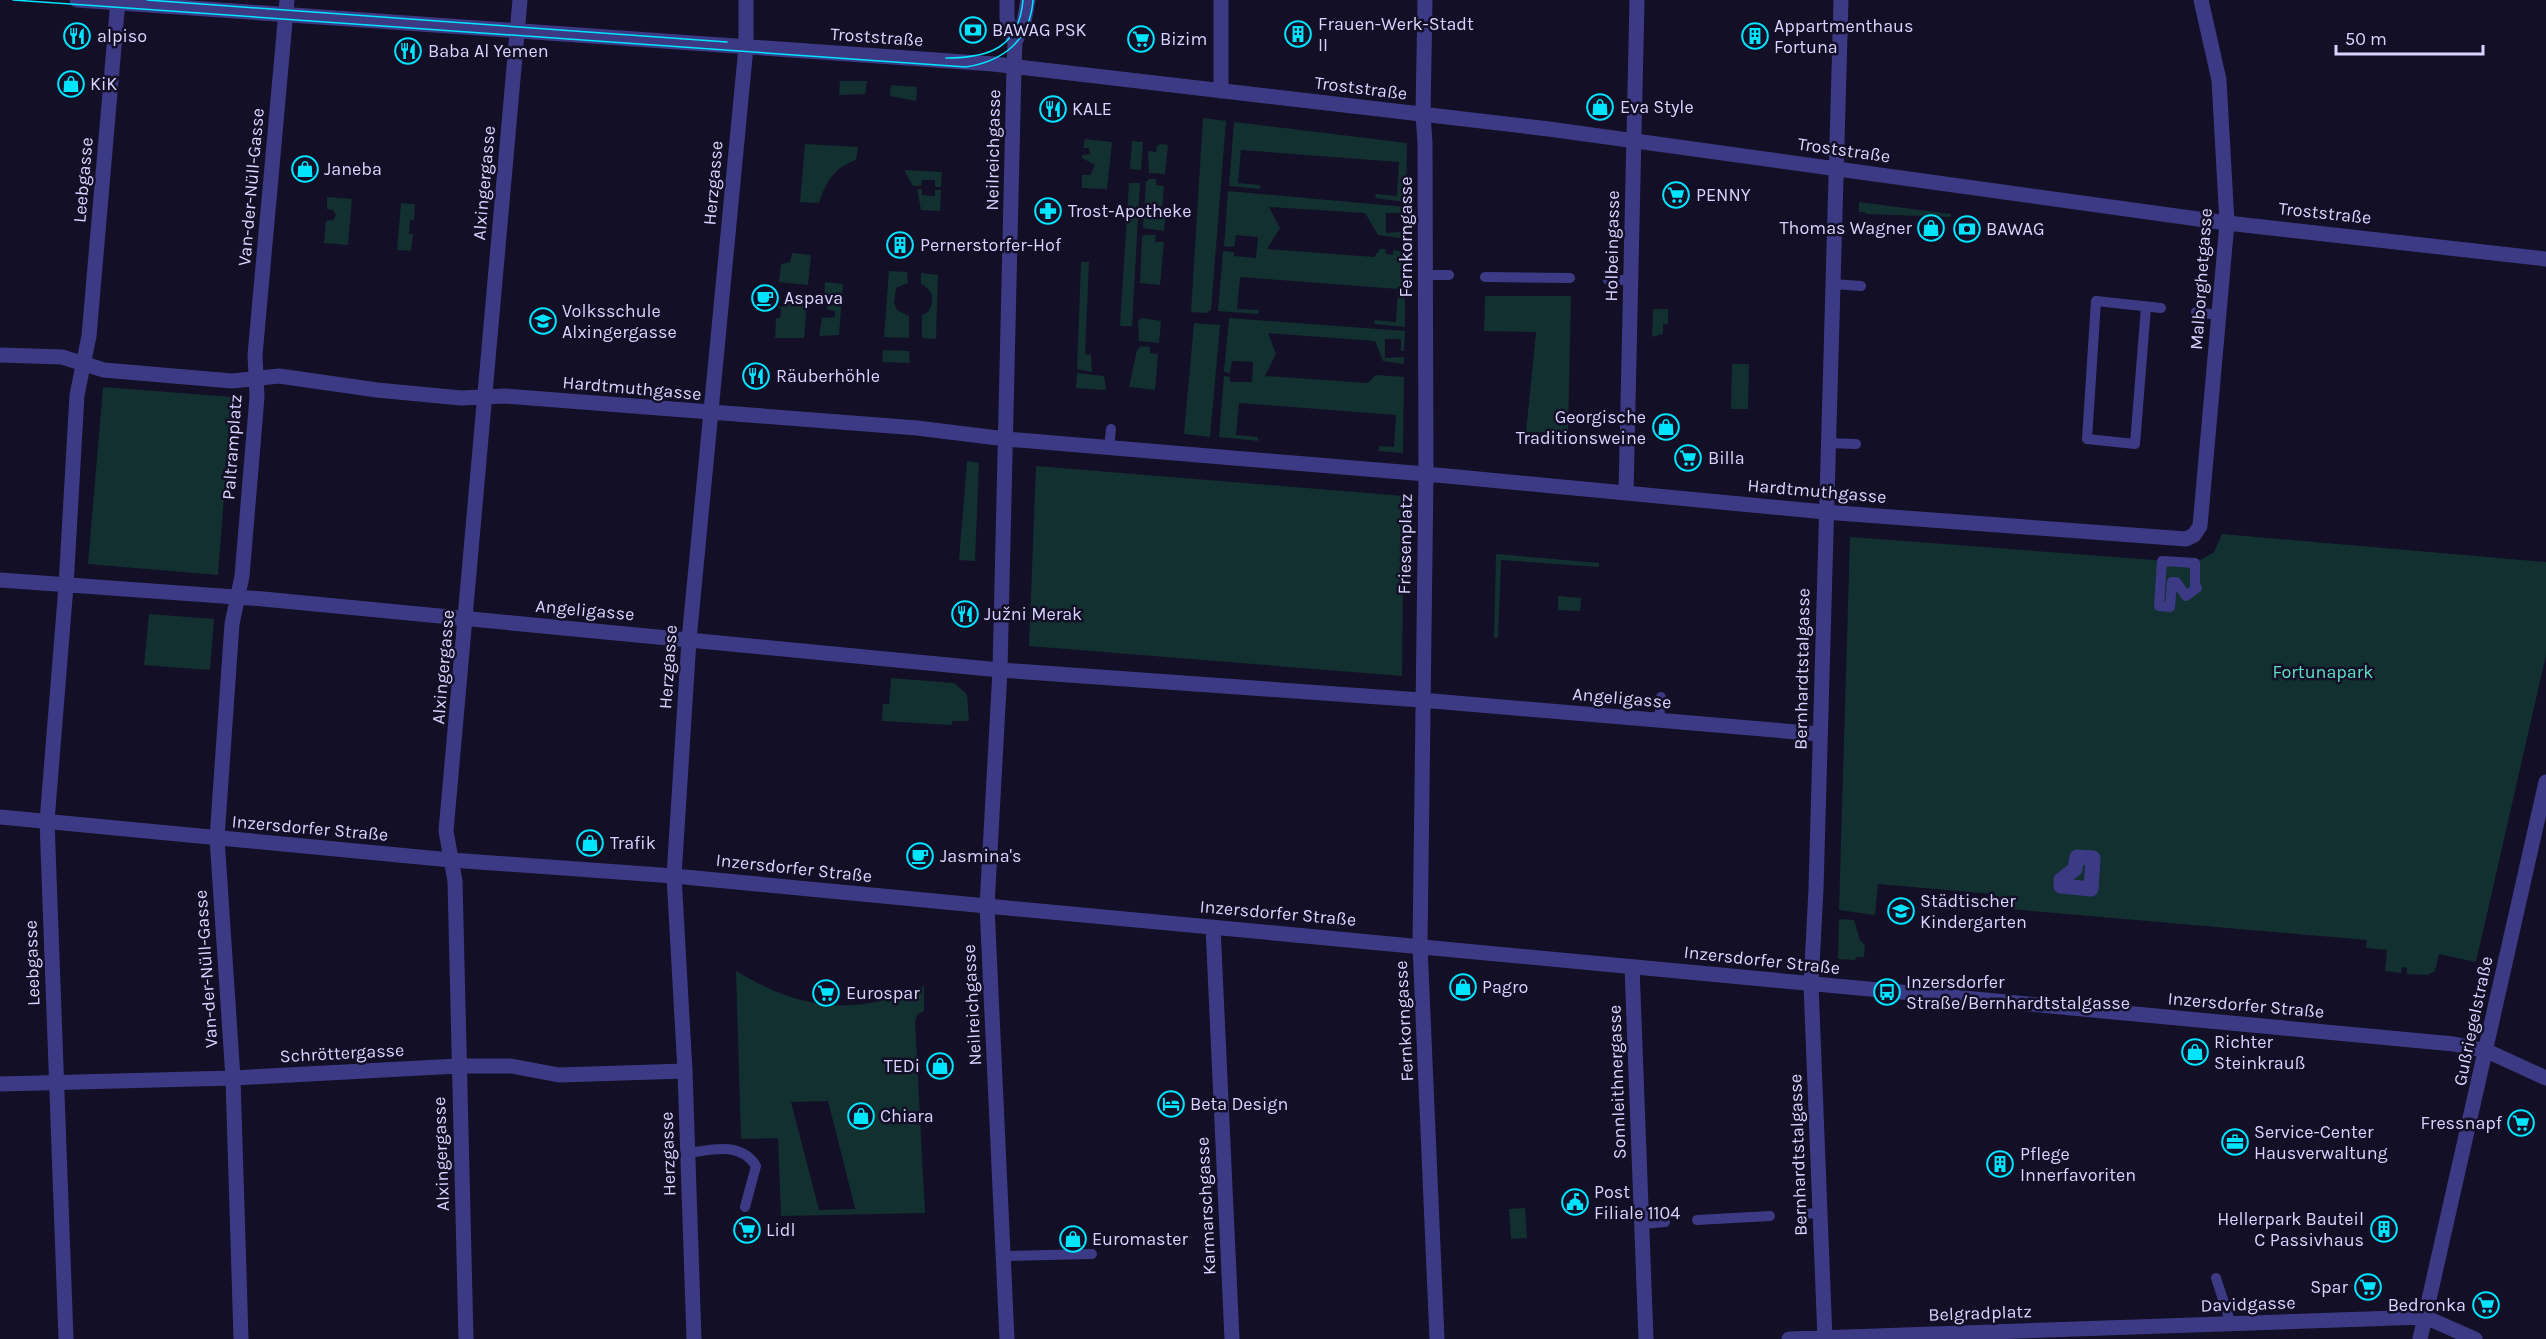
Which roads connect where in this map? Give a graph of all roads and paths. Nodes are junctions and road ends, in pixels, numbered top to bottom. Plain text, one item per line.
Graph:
1 (77, 0) edge
2 (151, 0) edge
3 (520, 0) edge
4 (746, 0) edge
5 (1006, 0) edge
6 (1028, 0) edge
7 (1221, 0) edge
8 (1425, 0) edge
9 (1637, 0) edge
10 (1841, 0) edge
11 (2201, 0) edge
12 (118, 2) edge
13 (167, 6) junction
14 (286, 7) edge
15 (517, 31) junction
16 (1015, 42) junction
17 (746, 47) junction
18 (1014, 68) junction
19 (1221, 91) junction
20 (1423, 114) junction
21 (1633, 140) junction
22 (1837, 168) junction
23 (2227, 223) junction
24 (2546, 259) edge
25 (1426, 275) junction
26 (1449, 275) dead end
27 (1485, 277) dead end
28 (1570, 278) dead end
29 (1608, 280) dead end
30 (1630, 280) junction
31 (1833, 285) junction
32 (1861, 286) dead end
33 (2146, 307) junction
34 (2161, 308) dead end
35 (2196, 312) dead end
36 (2219, 315) junction
37 (0, 355) edge
38 (83, 364) junction
39 (256, 378) junction
40 (484, 397) junction
41 (710, 414) junction
42 (1111, 429) dead end
43 (1006, 439) junction
44 (1827, 443) junction
45 (1856, 444) dead end
46 (1109, 448) junction
47 (1426, 474) junction
48 (1626, 493) junction
49 (1825, 512) junction
50 (2200, 526) joint
51 (0, 580) edge
52 (66, 586) junction
53 (2197, 588) joint
54 (237, 598) junction
55 (467, 619) junction
56 (689, 640) junction
57 (1000, 669) junction
58 (1661, 697) dead end
59 (1421, 700) junction
60 (1659, 720) junction
61 (1820, 734) junction
62 (2546, 782) edge
63 (0, 817) edge
64 (47, 821) junction
65 (217, 838) junction
66 (451, 861) junction
67 (674, 876) junction
68 (987, 906) junction
69 (1213, 927) junction
70 (1420, 946) junction
71 (1632, 967) junction
72 (1811, 985) junction
73 (2487, 1051) junction
74 (458, 1066) junction
75 (685, 1071) junction
76 (232, 1078) junction
77 (2546, 1078) edge
78 (56, 1082) junction
79 (0, 1084) edge
80 (688, 1153) junction
81 (745, 1207) dead end
82 (1770, 1216) dead end
83 (1697, 1220) dead end
84 (1665, 1222) dead end
85 (1643, 1224) junction
86 (1092, 1254) dead end
87 (1003, 1256) junction
88 (2216, 1278) dead end
89 (2426, 1317) junction
90 (2231, 1324) junction
91 (2126, 1334) edge
92 (66, 1339) edge
93 (241, 1339) edge
94 (466, 1339) edge
95 (694, 1339) edge
96 (1007, 1339) edge
97 (1232, 1339) edge
98 (1437, 1339) edge
99 (1646, 1339) edge
100 (1789, 1339) edge
101 (1825, 1339) edge
102 (2420, 1339) edge
103 (2475, 1339) edge

1 - 12 street, Troststraße
2 - 13 street, Troststraße
3 - 15 street, Alxingergasse
4 - 17 street, Herzgasse
5 - 16 street, Neilreichgasse
6 - 16 street, Neilreichgasse
7 - 19 street
8 - 20 street, Fernkorngasse
9 - 21 street, Holbeingasse
10 - 22 street, Bernhardtstalgasse
11 - 23 street, Malborghetgasse
12 - 13 street, Troststraße
12 - 38 street, Leebgasse
13 - 14 street, Troststraße
14 - 15 street, Troststraße
14 - 39 street, Van-der-Nüll-Gasse
15 - 17 street, Troststraße
15 - 40 street, Alxingergasse
16 - 18 street, Neilreichgasse
17 - 18 street, Troststraße
17 - 41 street, Herzgasse
18 - 19 street, Troststraße
18 - 43 street, Neilreichgasse
19 - 20 street, Troststraße
20 - 21 street, Troststraße
20 - 25 street, Fernkorngasse
21 - 22 street, Troststraße
21 - 30 street, Holbeingasse
22 - 23 street, Troststraße
22 - 31 street, Bernhardtstalgasse
23 - 24 street, Troststraße
23 - 36 street, Malborghetgasse
25 - 26 lane
25 - 47 street, Fernkorngasse
27 - 28 lane
29 - 30 lane
30 - 48 street, Holbeingasse
31 - 32 lane
31 - 44 street, Bernhardtstalgasse
33 - 33 lane
33 - 34 lane
35 - 36 lane
36 - 50 street, Malborghetgasse
37 - 38 street
38 - 39 street, Paltramplatz
38 - 52 street
39 - 40 street, Hardtmuthgasse
39 - 54 street, Paltramplatz
40 - 41 street, Hardtmuthgasse
40 - 55 street, Alxingergasse
41 - 43 street, Hardtmuthgasse
41 - 56 street, Herzgasse
42 - 46 lane
43 - 46 street, Friesenplatz
43 - 57 street
44 - 45 lane
44 - 49 street, Bernhardtstalgasse
46 - 47 street, Friesenplatz
47 - 48 street, Hardtmuthgasse
47 - 59 street, Friesenplatz
48 - 49 street, Hardtmuthgasse
49 - 50 street, Hardtmuthgasse
49 - 61 street, Bernhardtstalgasse
51 - 52 street
52 - 54 street
52 - 64 street, Leebgasse
53 - 53 lane
54 - 55 street, Angeligasse
54 - 65 street, Van-der-Nüll-Gasse
55 - 56 street, Angeligasse
55 - 66 street, Alxingergasse
56 - 57 street, Angeligasse
56 - 67 street, Herzgasse
57 - 59 street
57 - 68 street, Neilreichgasse
58 - 60 lane
59 - 60 street, Angeligasse
59 - 70 street, Fernkorngasse
60 - 61 street, Angeligasse
61 - 72 street, Bernhardtstalgasse
62 - 73 street, Gußriegelstraße
63 - 64 street, Inzersdorfer Straße
64 - 65 street, Inzersdorfer Straße
64 - 78 street, Leebgasse
65 - 66 street, Inzersdorfer Straße
65 - 76 street, Van-der-Nüll-Gasse
66 - 67 street, Inzersdorfer Straße
66 - 74 street, Alxingergasse
67 - 68 street, Inzersdorfer Straße
67 - 75 street, Herzgasse
68 - 69 street, Inzersdorfer Straße
68 - 87 street, Neilreichgasse
69 - 70 street, Inzersdorfer Straße
69 - 97 street, Karmarschgasse
70 - 71 street, Inzersdorfer Straße
70 - 98 street, Fernkorngasse
71 - 72 street, Inzersdorfer Straße
71 - 85 street, Sonnleithnergasse
72 - 73 street, Inzersdorfer Straße
72 - 101 street, Bernhardtstalgasse
73 - 77 street, Inzersdorfer Straße
73 - 89 street, Gußriegelstraße
74 - 75 street, Schröttergasse
74 - 76 street, Schröttergasse
74 - 94 street, Alxingergasse
75 - 80 street, Herzgasse
76 - 78 street, Schröttergasse
76 - 93 street, Van-der-Nüll-Gasse
78 - 79 street, Schröttergasse
78 - 92 street, Leebgasse
80 - 81 lane
80 - 95 street, Herzgasse
82 - 83 lane
84 - 85 lane
85 - 99 street, Sonnleithnergasse
86 - 87 lane
87 - 96 street, Neilreichgasse
88 - 90 lane
89 - 90 street, Davidgasse
89 - 102 street, Gußriegelstraße
89 - 103 street, Davidgasse
90 - 91 street, Davidgasse
91 - 101 street, Belgradplatz
100 - 101 street

